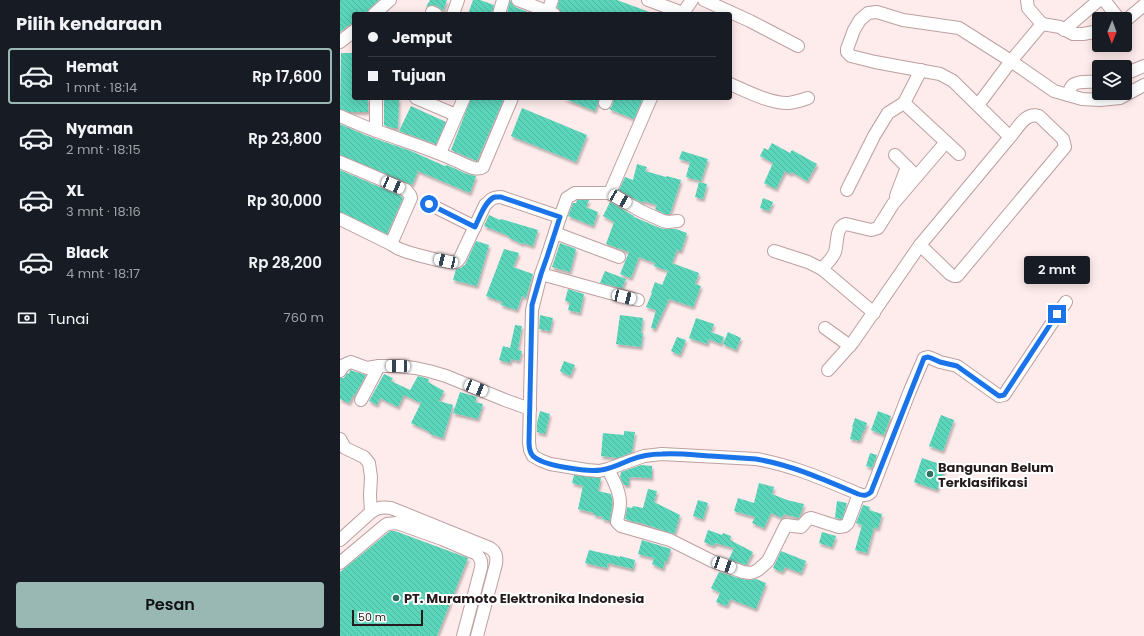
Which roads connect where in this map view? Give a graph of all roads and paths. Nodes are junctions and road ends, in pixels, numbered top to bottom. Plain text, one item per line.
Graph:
1 (390, 0) edge
2 (458, 0) edge
3 (504, 0) edge
4 (518, 0) edge
5 (552, 0) edge
6 (648, 0) edge
7 (692, 0) edge
8 (704, 0) edge
9 (1027, 0) edge
10 (1099, 0) edge
11 (1104, 0) edge
12 (1144, 5) edge
13 (376, 12) edge
14 (454, 12) edge
15 (500, 12) edge
16 (547, 12) edge
17 (549, 12) edge
18 (678, 12) edge
19 (684, 12) edge
20 (730, 12) edge
21 (1113, 12) edge
22 (732, 13) edge
23 (1132, 15) edge
24 (1042, 24) junction
25 (1064, 30) junction
26 (1092, 32) edge
27 (352, 35) edge
28 (340, 42) edge
29 (798, 46) dead end
30 (1011, 61) junction
31 (1144, 66) edge
32 (921, 70) junction
33 (1132, 71) edge
34 (1092, 83) edge
35 (732, 85) edge
36 (1144, 85) edge
37 (1068, 95) junction
38 (808, 98) dead end
39 (376, 100) edge
40 (421, 100) edge
41 (463, 100) edge
42 (511, 100) edge
43 (650, 100) edge
44 (904, 103) junction
45 (978, 105) junction
46 (456, 115) junction
47 (340, 116) edge
48 (376, 131) junction
49 (1010, 137) junction
50 (946, 142) junction
51 (440, 153) junction
52 (959, 154) dead end
53 (895, 155) dead end
54 (340, 162) edge
55 (907, 167) junction
56 (916, 176) junction
57 (847, 190) dead end
58 (609, 193) junction
59 (429, 204) dead end
60 (892, 204) junction
61 (560, 217) junction
62 (340, 219) edge
63 (678, 221) dead end
64 (475, 227) junction
65 (555, 233) junction
66 (391, 244) junction
67 (920, 245) junction
68 (774, 251) dead end
69 (619, 257) dead end
70 (822, 269) junction
71 (541, 274) junction
72 (638, 300) dead end
73 (1066, 302) dead end
74 (874, 313) junction
75 (825, 328) dead end
76 (850, 346) junction
77 (379, 366) junction
78 (828, 370) dead end
79 (340, 371) edge
80 (361, 400) dead end
81 (530, 409) junction
82 (340, 439) edge
83 (608, 469) junction
84 (858, 494) junction
85 (371, 512) junction
86 (340, 540) edge
87 (340, 563) edge
88 (463, 636) edge
89 (477, 636) edge

1 - 13 street
2 - 14 street
3 - 15 street
4 - 16 street
5 - 17 street
6 - 18 street
7 - 19 street
8 - 20 street
9 - 24 street
10 - 25 street
11 - 21 street
12 - 23 street
22 - 29 street
24 - 25 street
24 - 30 street
25 - 26 street
27 - 28 street
30 - 32 street
30 - 37 street
30 - 45 street
31 - 33 street
32 - 44 street
32 - 45 street
34 - 37 street
35 - 38 street
36 - 37 street
39 - 48 street
40 - 46 street
41 - 46 street
42 - 51 street
43 - 58 street
44 - 50 street
44 - 57 street
45 - 49 street
46 - 51 street
47 - 48 street
48 - 51 street
49 - 67 street
49 - 67 street
50 - 52 street
50 - 56 street
53 - 55 street
54 - 66 street
55 - 56 street
55 - 60 street
56 - 60 street
58 - 61 street
58 - 63 street
59 - 64 street
60 - 70 street
61 - 64 street
61 - 65 street
62 - 66 street
64 - 66 street
65 - 69 street
65 - 71 street
67 - 74 street
68 - 70 street
70 - 74 street
71 - 72 street
71 - 81 street
73 - 84 street
74 - 76 street
75 - 76 street
76 - 78 street
77 - 79 street
77 - 80 street
77 - 81 street
81 - 83 street
82 - 85 street
83 - 84 street
83 - 84 street
85 - 86 street
85 - 89 street
87 - 88 street

